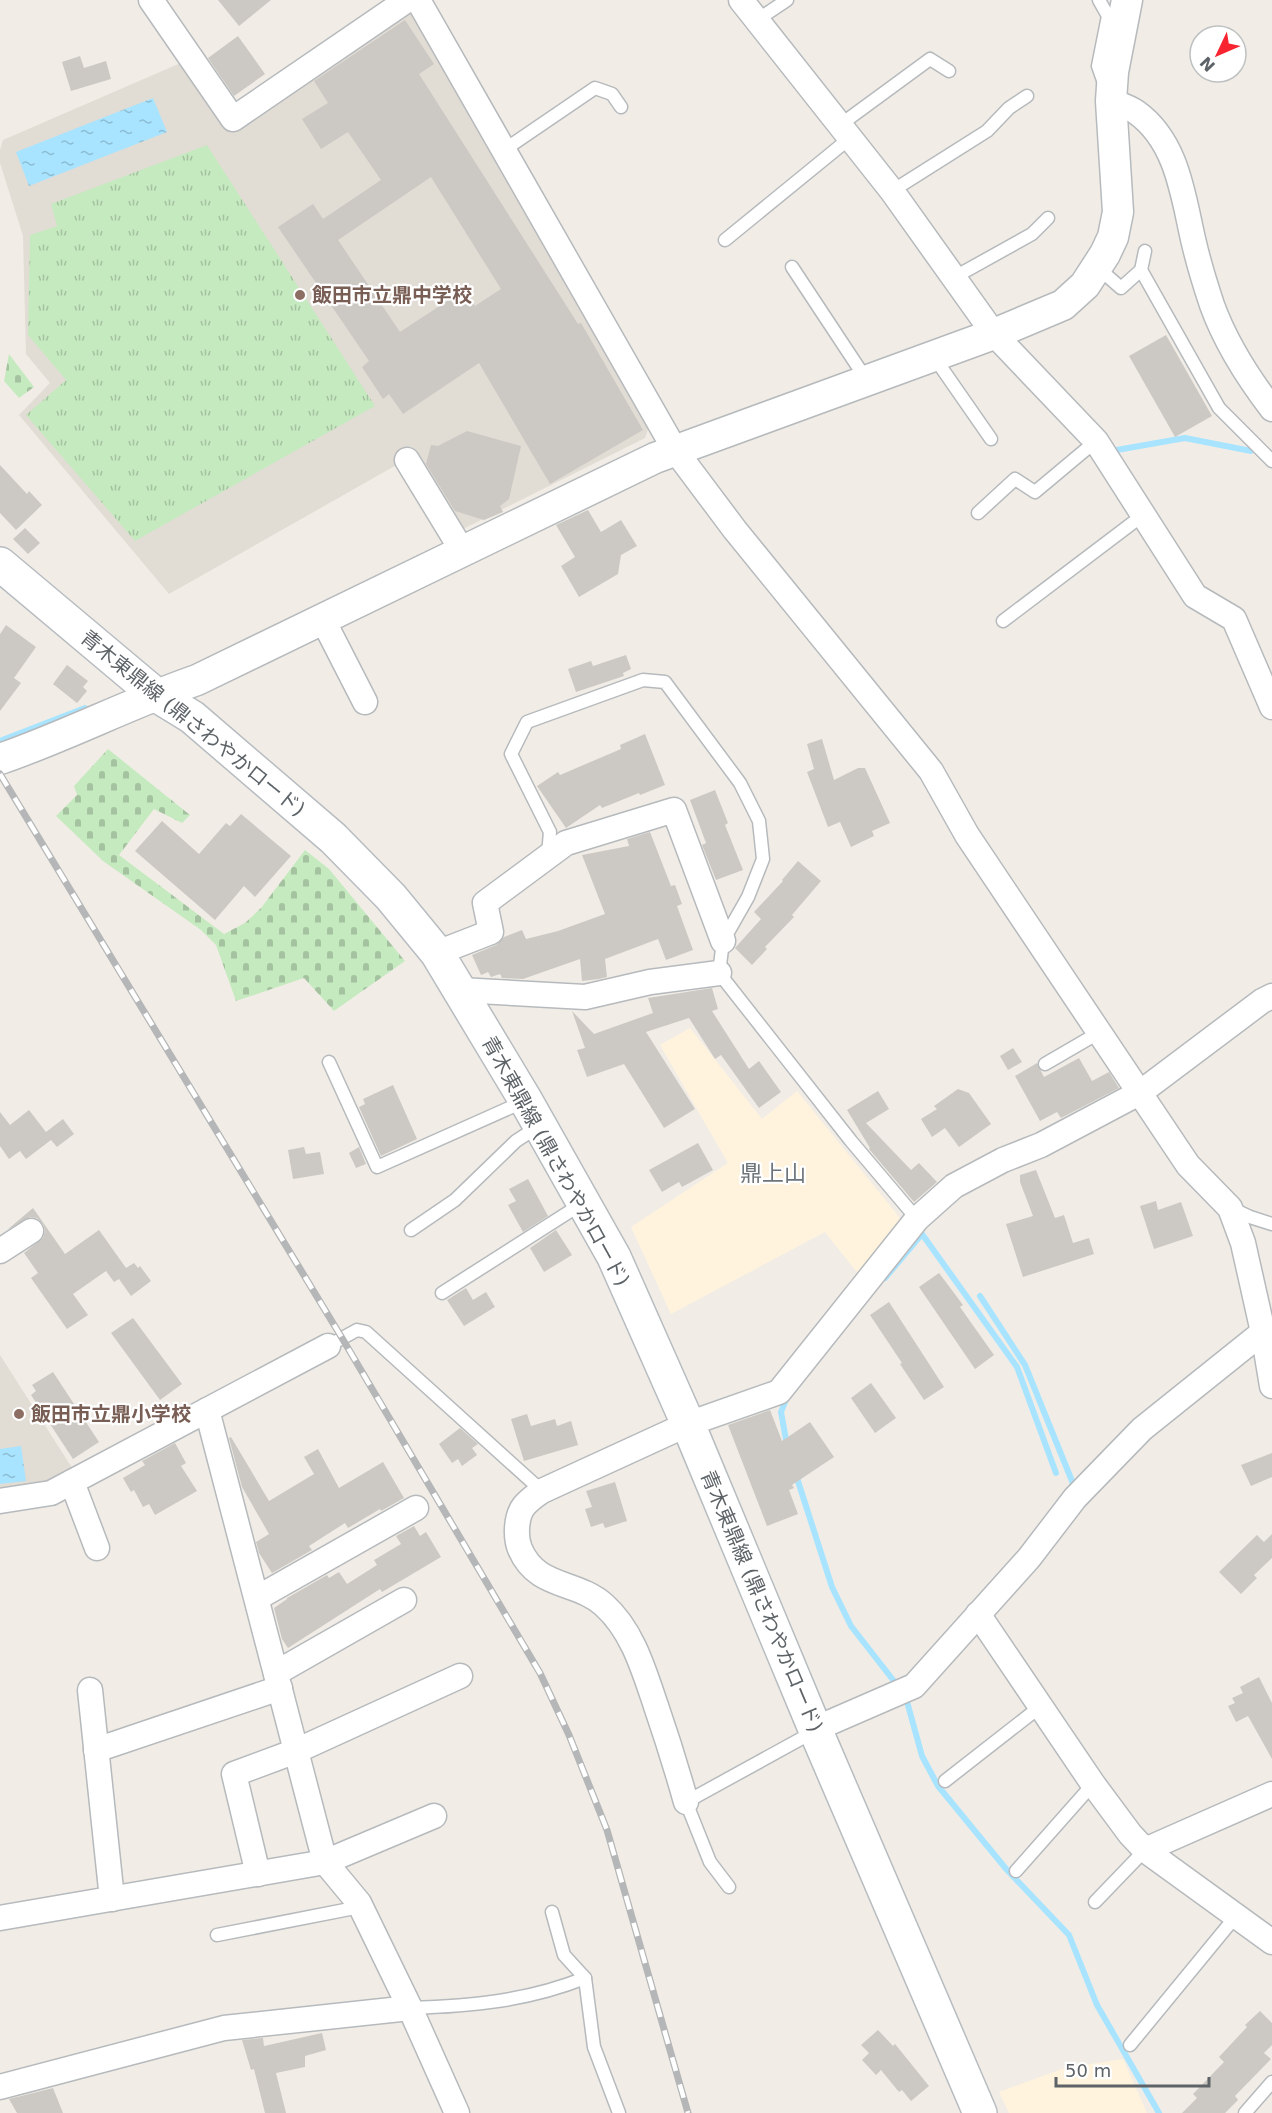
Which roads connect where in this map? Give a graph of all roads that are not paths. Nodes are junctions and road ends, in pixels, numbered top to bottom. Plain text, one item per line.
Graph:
1 (151, 0) edge
2 (407, 0) edge
3 (418, 0) edge
4 (741, 0) edge
5 (787, 0) edge
6 (1099, 0) edge
7 (1127, 0) edge
8 (757, 20) junction
9 (949, 71) dead end
10 (1027, 96) dead end
11 (1111, 101) junction
12 (621, 107) dead end
13 (845, 131) junction
14 (504, 150) junction
15 (892, 191) junction
16 (1048, 218) dead end
17 (725, 240) dead end
18 (1144, 251) dead end
19 (792, 267) dead end
20 (1097, 267) junction
21 (1142, 270) junction
22 (953, 278) junction
23 (994, 334) junction
24 (933, 356) junction
25 (866, 381) junction
26 (1272, 409) edge
27 (991, 439) dead end
28 (1096, 441) junction
29 (675, 450) junction
30 (407, 460) dead end
31 (1272, 461) edge
32 (978, 513) dead end
33 (1143, 515) junction
34 (463, 552) junction
35 (0, 564) edge
36 (322, 618) junction
37 (1003, 621) dead end
38 (156, 694) junction
39 (365, 702) dead end
40 (1272, 706) edge
41 (0, 759) edge
42 (548, 855) junction
43 (723, 941) junction
44 (437, 953) junction
45 (719, 973) junction
46 (460, 990) junction
47 (1272, 996) edge
48 (1100, 1032) junction
49 (329, 1062) dead end
50 (1044, 1064) dead end
51 (1141, 1092) junction
52 (533, 1113) junction
53 (584, 1202) junction
54 (1230, 1208) junction
55 (917, 1219) junction
56 (1272, 1224) edge
57 (411, 1230) dead end
58 (31, 1231) dead end
59 (0, 1251) edge
60 (442, 1293) dead end
61 (1263, 1332) junction
62 (328, 1346) joint
63 (1272, 1386) edge
64 (207, 1410) junction
65 (688, 1424) junction
66 (72, 1482) junction
67 (542, 1491) junction
68 (0, 1501) edge
69 (416, 1508) dead end
70 (97, 1548) dead end
71 (256, 1598) junction
72 (404, 1600) dead end
73 (978, 1614) junction
74 (460, 1677) dead end
75 (278, 1680) junction
76 (90, 1690) dead end
77 (1041, 1706) junction
78 (811, 1732) junction
79 (96, 1750) junction
80 (296, 1751) junction
81 (945, 1781) dead end
82 (1093, 1784) junction
83 (1272, 1794) edge
84 (686, 1802) junction
85 (434, 1815) dead end
86 (1145, 1850) junction
87 (325, 1862) junction
88 (1016, 1871) dead end
89 (258, 1874) junction
90 (729, 1887) dead end
91 (112, 1899) junction
92 (1095, 1902) dead end
93 (360, 1907) junction
94 (552, 1912) dead end
95 (1236, 1916) junction
96 (0, 1918) edge
97 (218, 1935) dead end
98 (1272, 1941) edge
99 (585, 1978) junction
100 (410, 2008) junction
101 (1130, 2045) dead end
102 (1272, 2082) edge
103 (0, 2087) edge
104 (457, 2113) edge
105 (619, 2113) edge
106 (980, 2113) edge
107 (1245, 2113) edge

1 - 2 street
3 - 14 street
4 - 8 street
5 - 8 lane
6 - 11 lane
7 - 11 street
8 - 13 street
9 - 13 lane
10 - 15 lane
11 - 20 street
11 - 26 street
12 - 14 lane
13 - 15 street
13 - 17 lane
14 - 29 street
15 - 22 street
16 - 22 lane
18 - 21 lane
19 - 25 lane
20 - 21 lane
20 - 23 street
21 - 31 lane
22 - 23 street
23 - 24 street
23 - 28 street
24 - 25 street
24 - 27 lane
25 - 29 street
28 - 32 lane
28 - 33 street
29 - 34 street
29 - 48 street
30 - 34 street
33 - 37 lane
33 - 40 street
34 - 36 street
35 - 38 main road, 青木東鼎線 (鼎さわやかロード)
36 - 38 street
36 - 39 street
38 - 41 street
38 - 44 main road, 青木東鼎線 (鼎さわやかロード)
42 - 43 street
42 - 43 lane
42 - 44 street
43 - 45 lane
44 - 46 main road, 青木東鼎線 (鼎さわやかロード)
45 - 46 street
45 - 55 lane
46 - 52 main road, 青木東鼎線 (鼎さわやかロード)
47 - 51 street
48 - 50 lane
48 - 51 street
49 - 52 lane
51 - 54 street
51 - 55 street
52 - 53 main road, 青木東鼎線 (鼎さわやかロード)
52 - 57 lane
53 - 60 lane
53 - 65 main road, 青木東鼎線 (鼎さわやかロード)
54 - 56 lane
54 - 61 street
55 - 65 street
58 - 59 street
61 - 63 street
61 - 73 street
62 - 64 street
62 - 67 lane
64 - 66 street
64 - 71 street
65 - 67 street
65 - 78 main road, 青木東鼎線 (鼎さわやかロード)
66 - 68 street
66 - 70 street
67 - 84 street
69 - 71 street
71 - 75 street
72 - 75 street
73 - 77 street
73 - 78 street
74 - 80 street
75 - 79 street
75 - 80 street
76 - 79 street
77 - 81 lane
77 - 82 street
78 - 84 lane
78 - 106 main road, 青木東鼎線 (鼎さわやかロード)
79 - 91 street
80 - 87 street
80 - 89 street
82 - 86 street
82 - 88 lane
83 - 86 street
84 - 90 lane
85 - 87 street
86 - 92 lane
86 - 95 street
87 - 89 street
87 - 93 street
89 - 91 street
91 - 96 street
93 - 97 lane
93 - 100 street
94 - 99 lane
95 - 98 street
95 - 101 lane
99 - 100 lane
99 - 105 lane
100 - 103 street
100 - 104 street
102 - 107 lane

